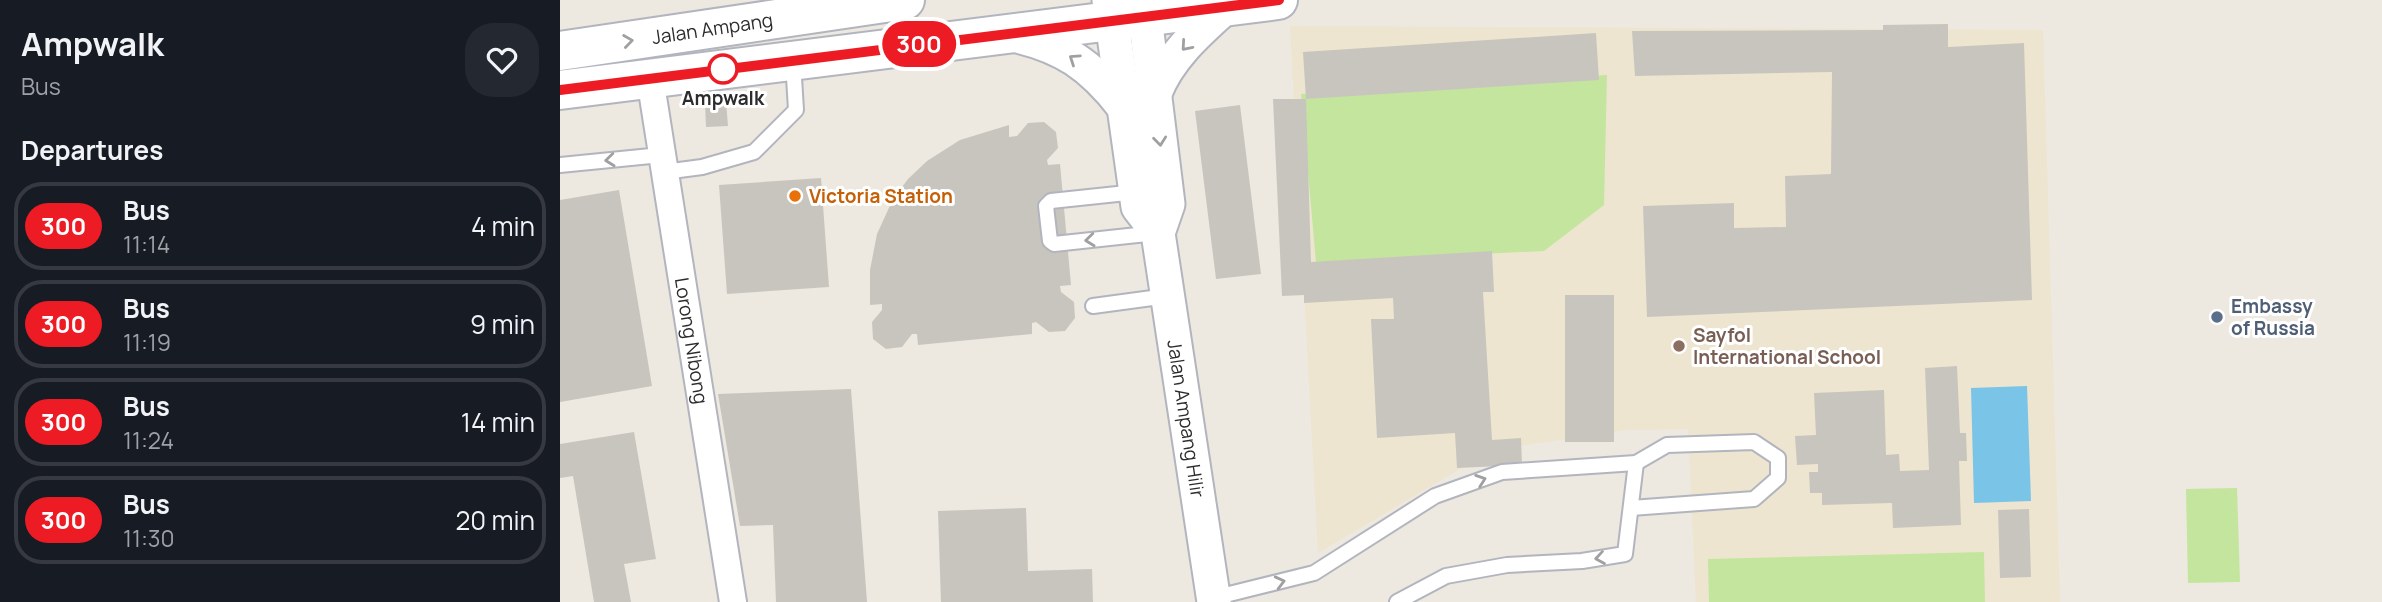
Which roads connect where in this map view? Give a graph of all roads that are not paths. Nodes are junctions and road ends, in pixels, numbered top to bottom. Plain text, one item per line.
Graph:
1 (905, 0) edge
2 (1278, 0) edge
3 (1227, 6) junction
4 (811, 7) edge
5 (1127, 9) edge
6 (1005, 34) junction
7 (560, 51) edge
8 (793, 60) junction
9 (650, 78) junction
10 (560, 90) edge
11 (1155, 93) junction
12 (1123, 106) junction
13 (662, 164) junction
14 (560, 165) edge
15 (1151, 190) junction
16 (1158, 233) junction
17 (1167, 296) junction
18 (1093, 306) dead end
19 (1636, 463) junction
20 (1631, 508) junction
21 (1214, 600) edge
22 (733, 602) edge
23 (1397, 602) edge

1 - 4 main road, Jalan Ampang
2 - 3 main road
3 - 5 main road
3 -> 11 street
7 -> 4 main road, Jalan Ampang
5 - 6 main road
5 - 11 street, Jalan Ampang Hilir
5 - 12 street, Jalan Ampang Hilir
6 - 8 main road
12 -> 6 street
8 - 9 main road
8 - 13 lane
9 - 10 main road
9 - 13 street, Lorong Nibong
11 -> 15 street, Jalan Ampang Hilir
12 - 15 street, Jalan Ampang Hilir
13 -> 14 lane
13 - 22 street, Lorong Nibong
15 - 16 street, Jalan Ampang Hilir
16 -> 15 lane
16 - 17 street, Jalan Ampang Hilir
17 - 18 lane
17 - 21 street, Jalan Ampang Hilir
19 - 20 lane
19 - 20 lane
21 -> 19 lane
20 -> 23 lane

